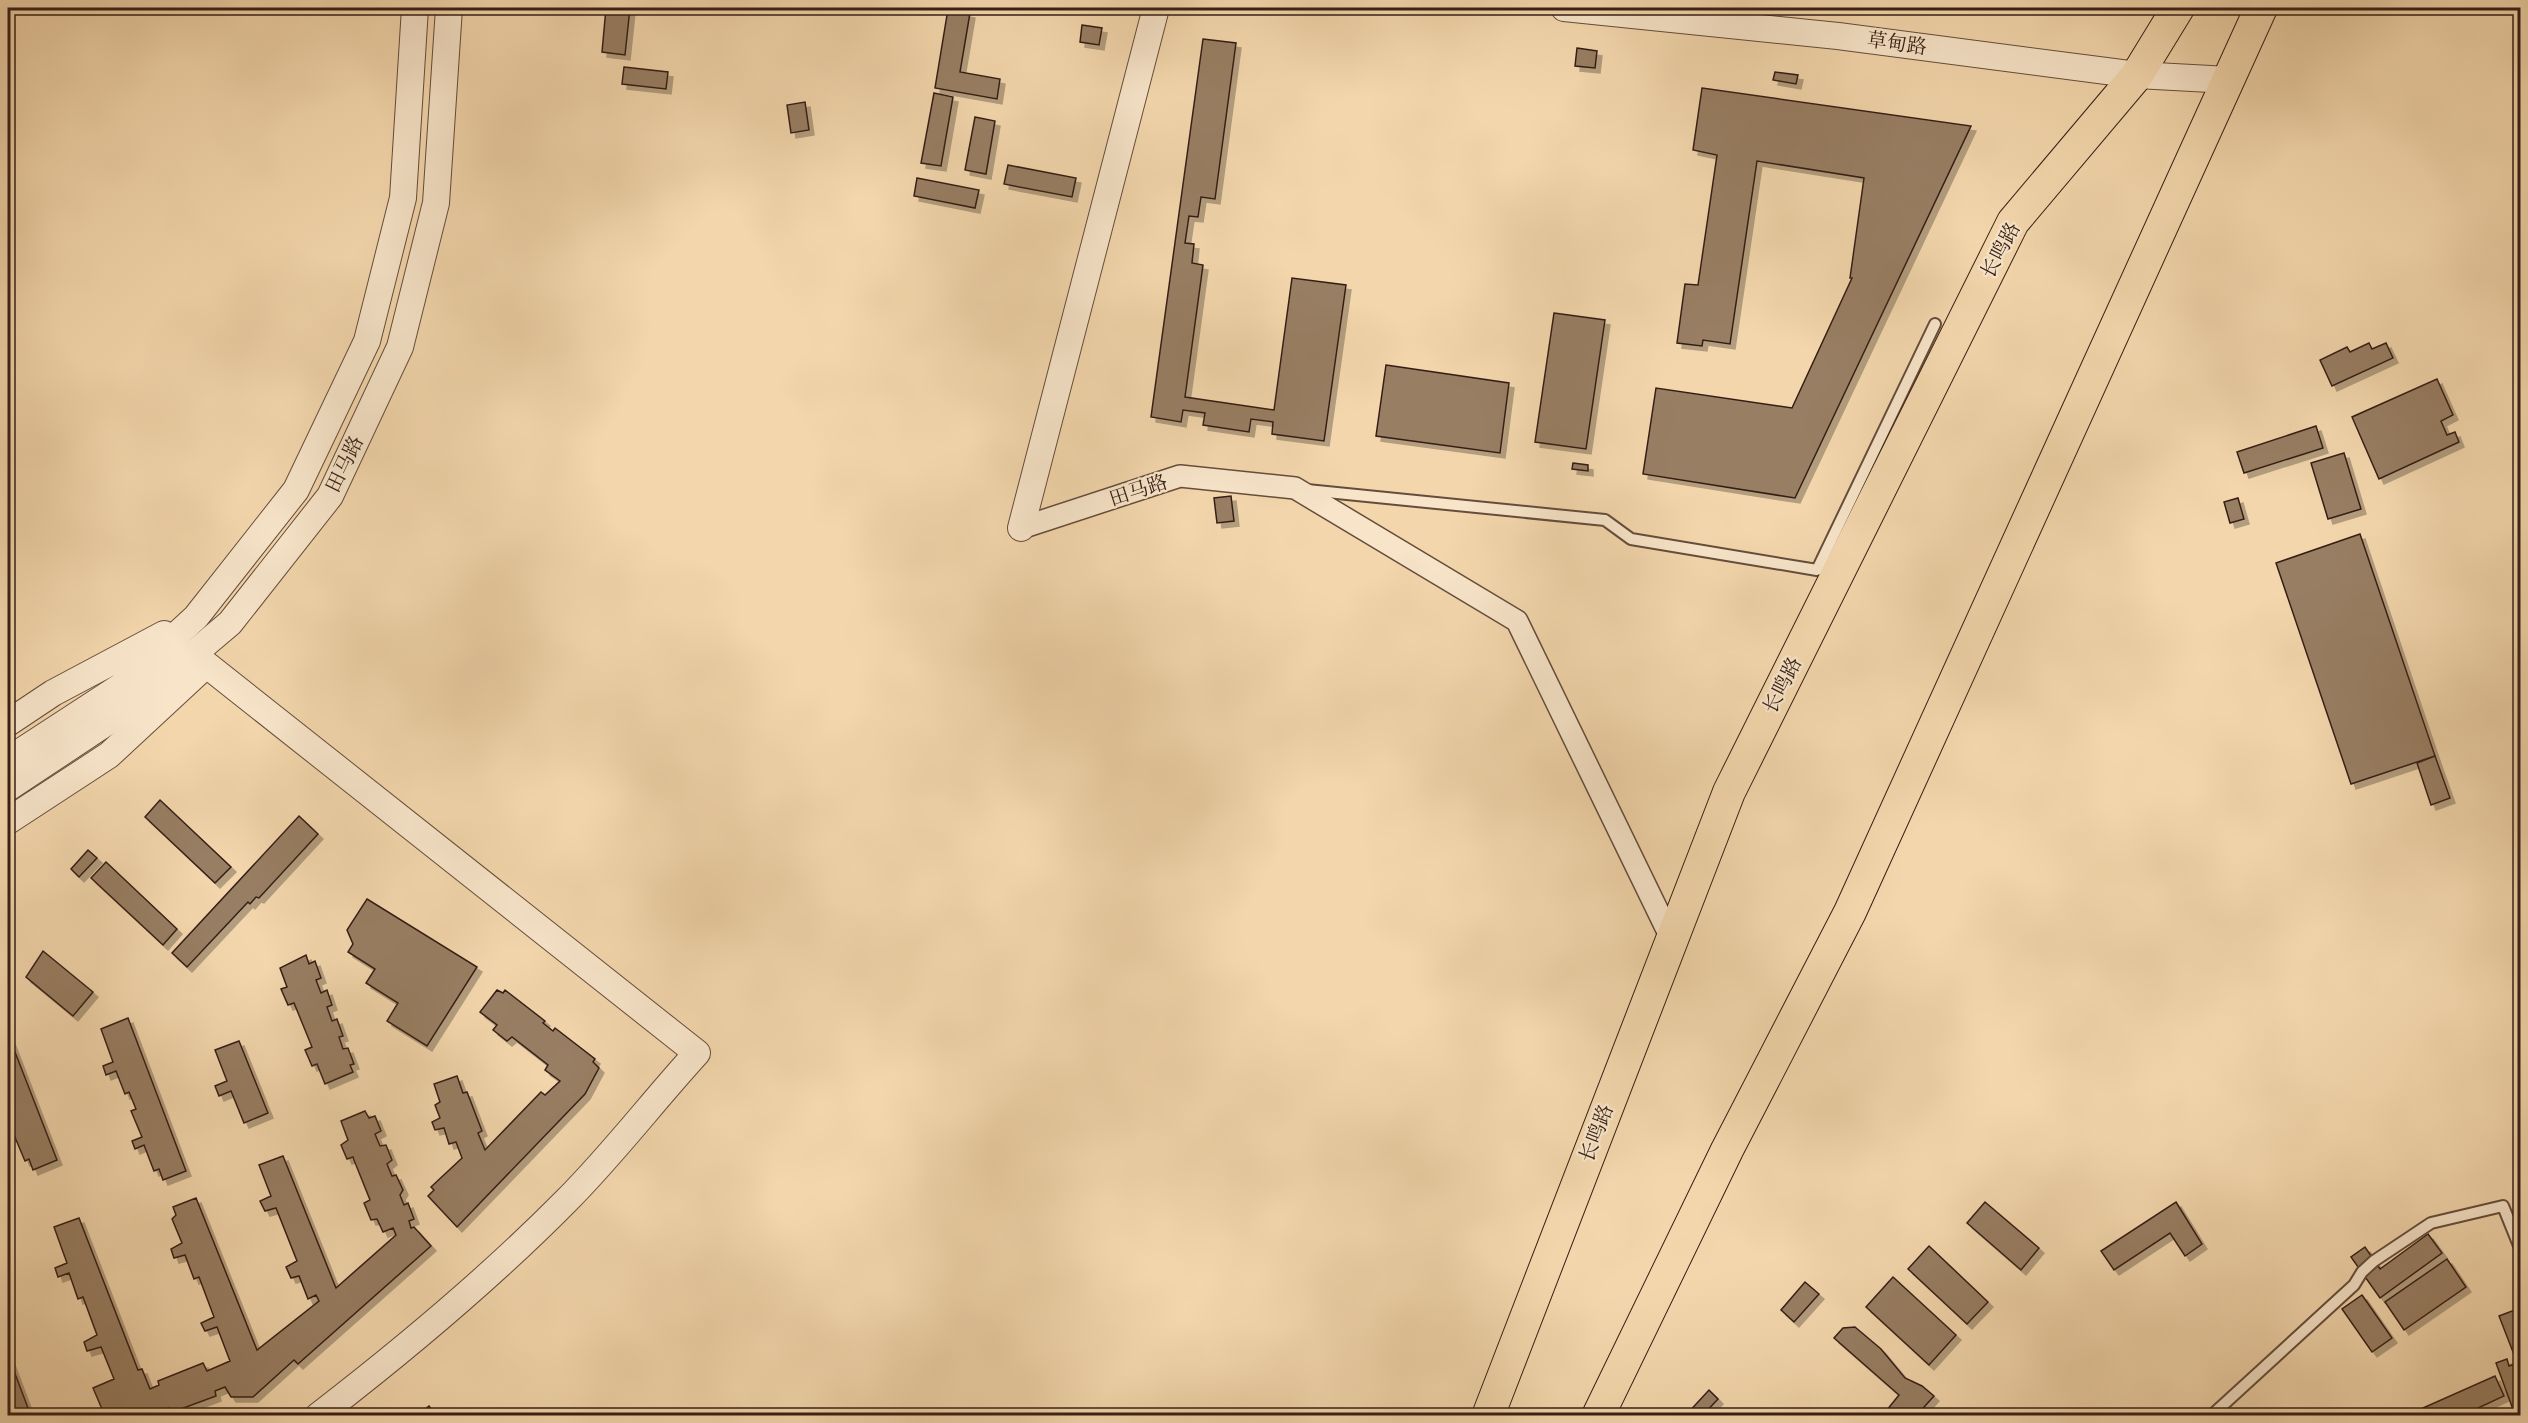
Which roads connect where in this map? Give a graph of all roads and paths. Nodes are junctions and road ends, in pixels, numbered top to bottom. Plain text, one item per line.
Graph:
1 (415, 8) edge
2 (449, 8) edge
3 (1156, 8) edge
4 (1564, 8) edge
5 (2178, 8) edge
6 (2261, 8) edge
7 (2137, 75) junction
8 (2229, 80) junction
9 (1935, 324) dead end
10 (1295, 488) junction
11 (1021, 528) joint
12 (196, 617) junction
13 (200, 660) junction
14 (8, 723) edge
15 (8, 760) edge
16 (8, 788) edge
17 (8, 821) edge
18 (1671, 938) junction
19 (2520, 1248) edge
20 (318, 1416) edge
21 (1488, 1416) edge
22 (1598, 1416) edge
23 (2211, 1416) edge

1 - 12 street, 田马路
2 - 13 street, 田马路
3 - 11 street
4 - 7 street, 草甸路
5 - 7 main road, 长鸣路
6 - 8 main road
7 - 8 street, 草甸路
7 - 18 main road, 长鸣路
8 - 22 main road
9 - 10 lane
10 - 11 street, 田马路
10 - 18 street
12 - 14 street
12 - 15 street, 田马路
13 - 16 street, 田马路
13 - 17 street
13 - 20 street
18 - 21 main road, 长鸣路
19 - 23 lane

